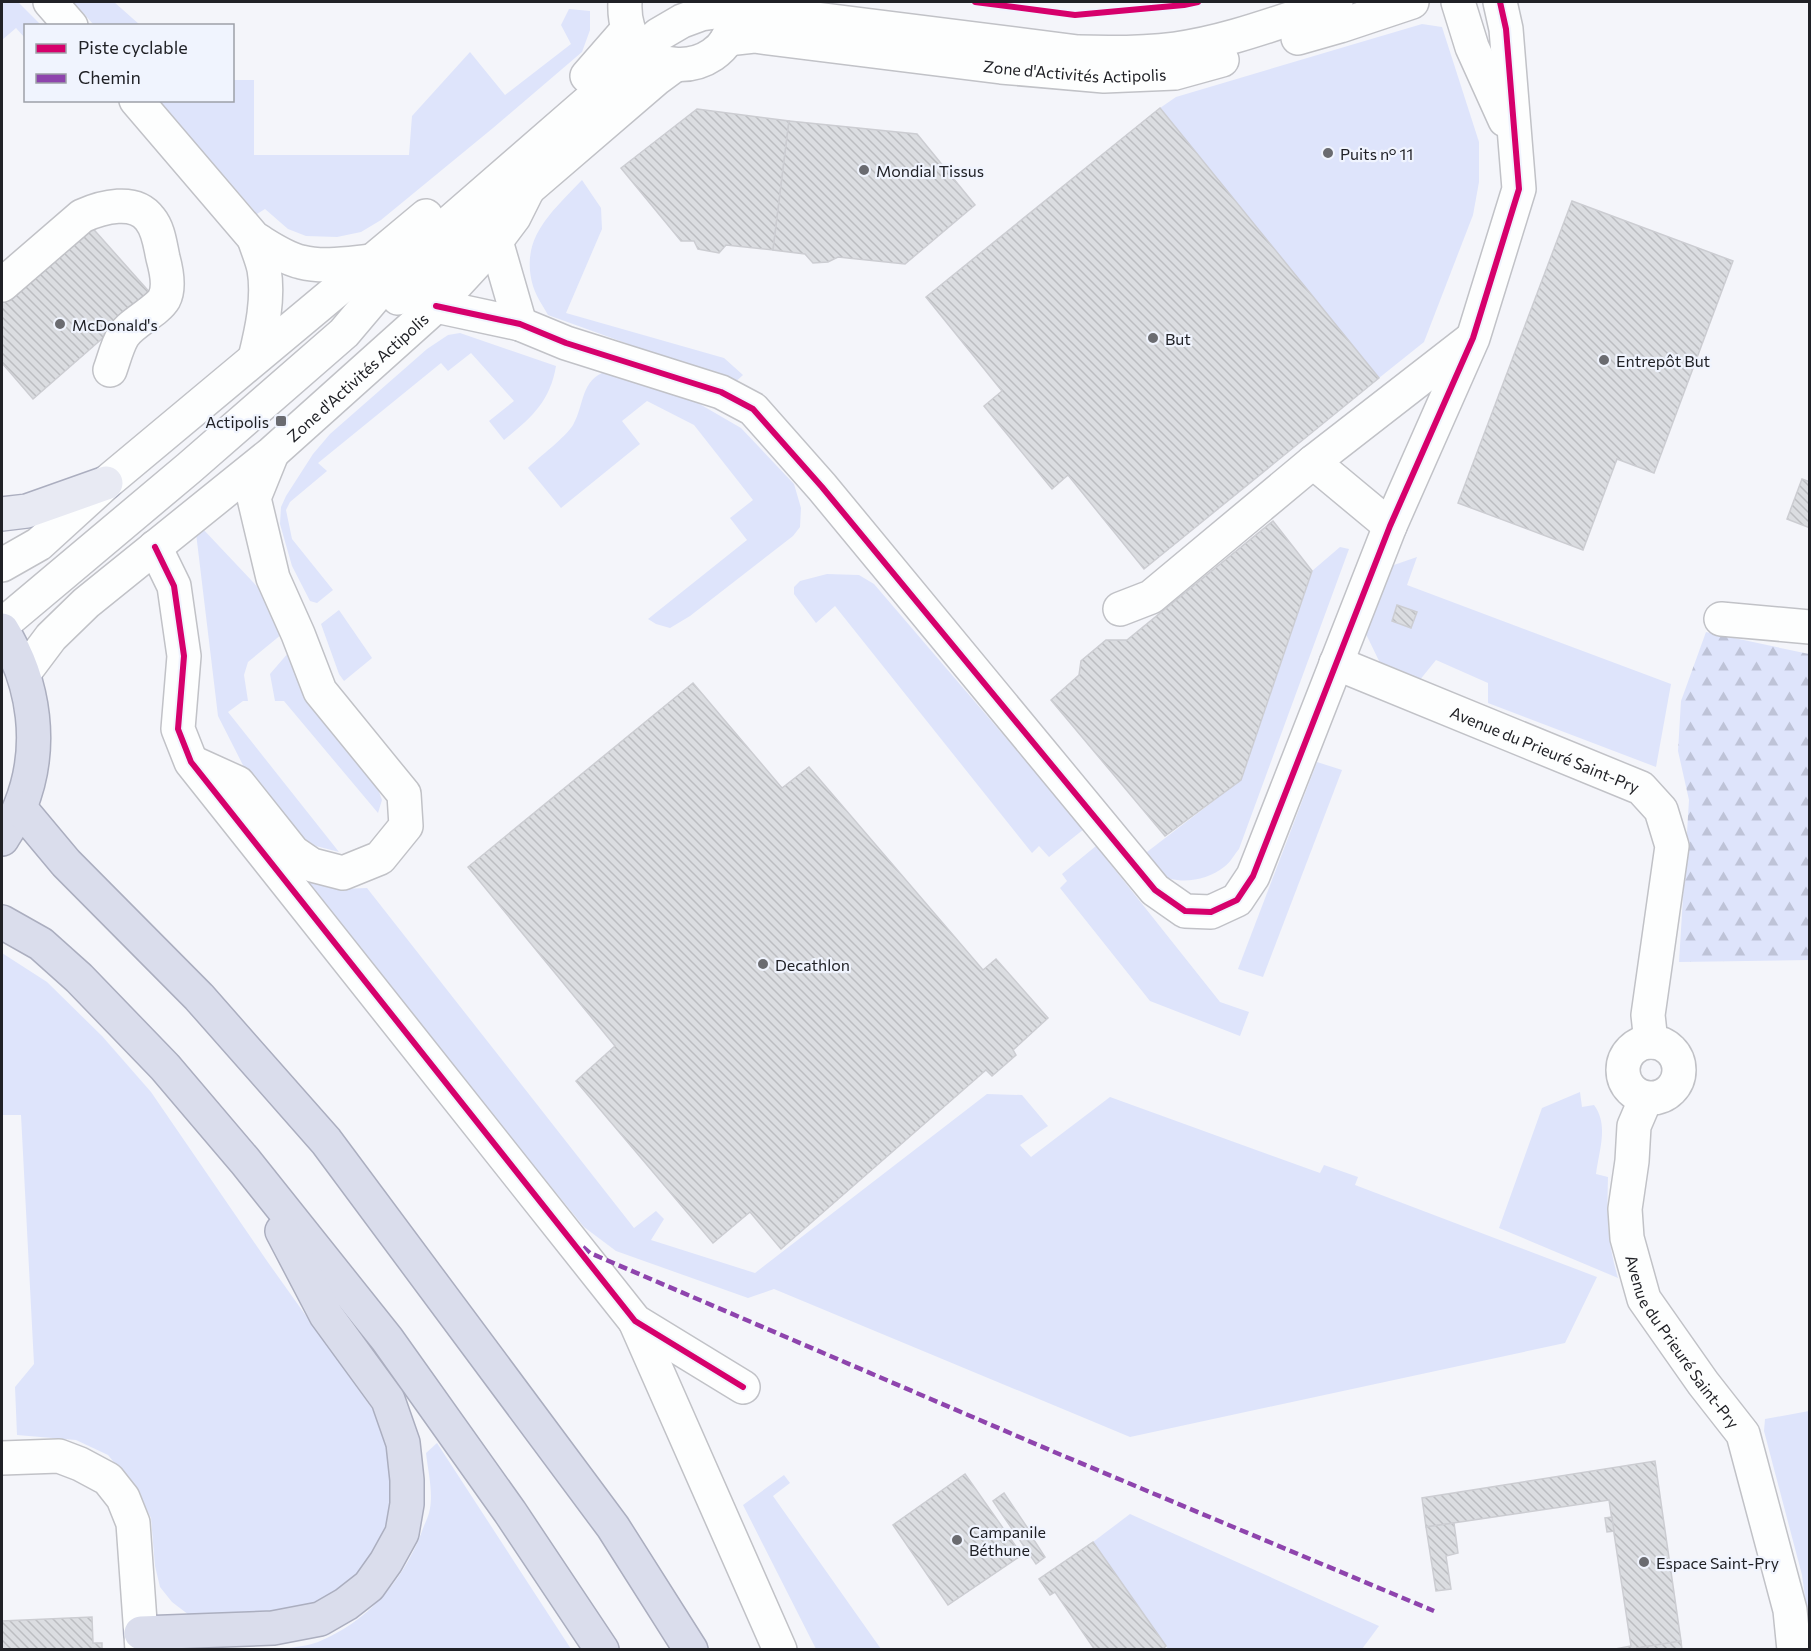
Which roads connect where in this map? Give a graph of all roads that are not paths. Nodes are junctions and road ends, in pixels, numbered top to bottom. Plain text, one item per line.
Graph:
1 (50, 2) edge
2 (1273, 2) edge
3 (1336, 2) edge
4 (1412, 2) edge
5 (1458, 2) edge
6 (1500, 2) edge
7 (844, 10) edge
8 (733, 16) edge
9 (69, 24) edge
10 (631, 27) edge
11 (827, 47) junction
12 (675, 65) junction
13 (138, 102) edge
14 (1515, 141) junction
15 (528, 189) junction
16 (254, 238) junction
17 (496, 241) junction
18 (373, 261) junction
19 (2, 285) edge
20 (436, 306) junction
21 (520, 324) junction
22 (344, 333) junction
23 (1473, 338) junction
24 (255, 358) junction
25 (110, 370) dead end
26 (272, 453) junction
27 (1313, 462) junction
28 (106, 483) junction
29 (2, 514) edge
30 (1390, 526) junction
31 (154, 547) junction
32 (2, 565) edge
33 (1120, 609) dead end
34 (1721, 619) dead end
35 (2, 625) edge
36 (1809, 627) edge
37 (2, 630) edge
38 (1336, 663) junction
39 (24, 674) junction
40 (191, 762) junction
41 (20, 808) junction
42 (2, 839) edge
43 (2, 922) edge
44 (245, 1161) junction
45 (635, 1321) junction
46 (743, 1387) dead end
47 (2, 1458) edge
48 (142, 1641) edge
49 (602, 1650) edge
50 (691, 1650) edge
51 (780, 1650) edge
52 (1794, 1650) edge

1 - 9 street
2 - 7 street
3 - 7 street
4 - 11 street, Zone d'Activités Actipolis
5 - 14 street
6 - 14 street
7 - 8 street
7 - 11 street
8 - 10 street
8 - 11 street, Zone d'Activités Actipolis
8 - 12 street
10 - 12 street
10 - 18 street
10 - 22 street
12 - 15 street, Zone d'Activités Actipolis
13 - 16 street
14 - 23 street
15 - 17 street, Zone d'Activités Actipolis
15 - 22 street
16 - 18 street
16 - 24 street
17 - 20 street, Zone d'Activités Actipolis
17 - 21 street
18 - 24 street
19 - 25 street
20 - 21 street
20 - 26 street, Zone d'Activités Actipolis
21 - 38 street
22 - 35 street
23 - 27 street
23 - 30 street
24 - 28 street
26 - 31 street, Zone d'Activités Actipolis
26 - 40 street
27 - 30 street
27 - 33 street
28 - 29 main road
28 - 32 street
30 - 38 street
31 - 39 street, Zone d'Activités Actipolis
31 - 40 street
34 - 36 street
37 - 39 highway
38 - 52 street, Avenue du Prieuré Saint-Pry
39 - 41 highway
40 - 45 street
41 - 42 highway
41 - 50 highway
43 - 44 highway
44 - 48 highway
44 - 49 highway
45 - 46 street
45 - 51 street
47 - 48 street

